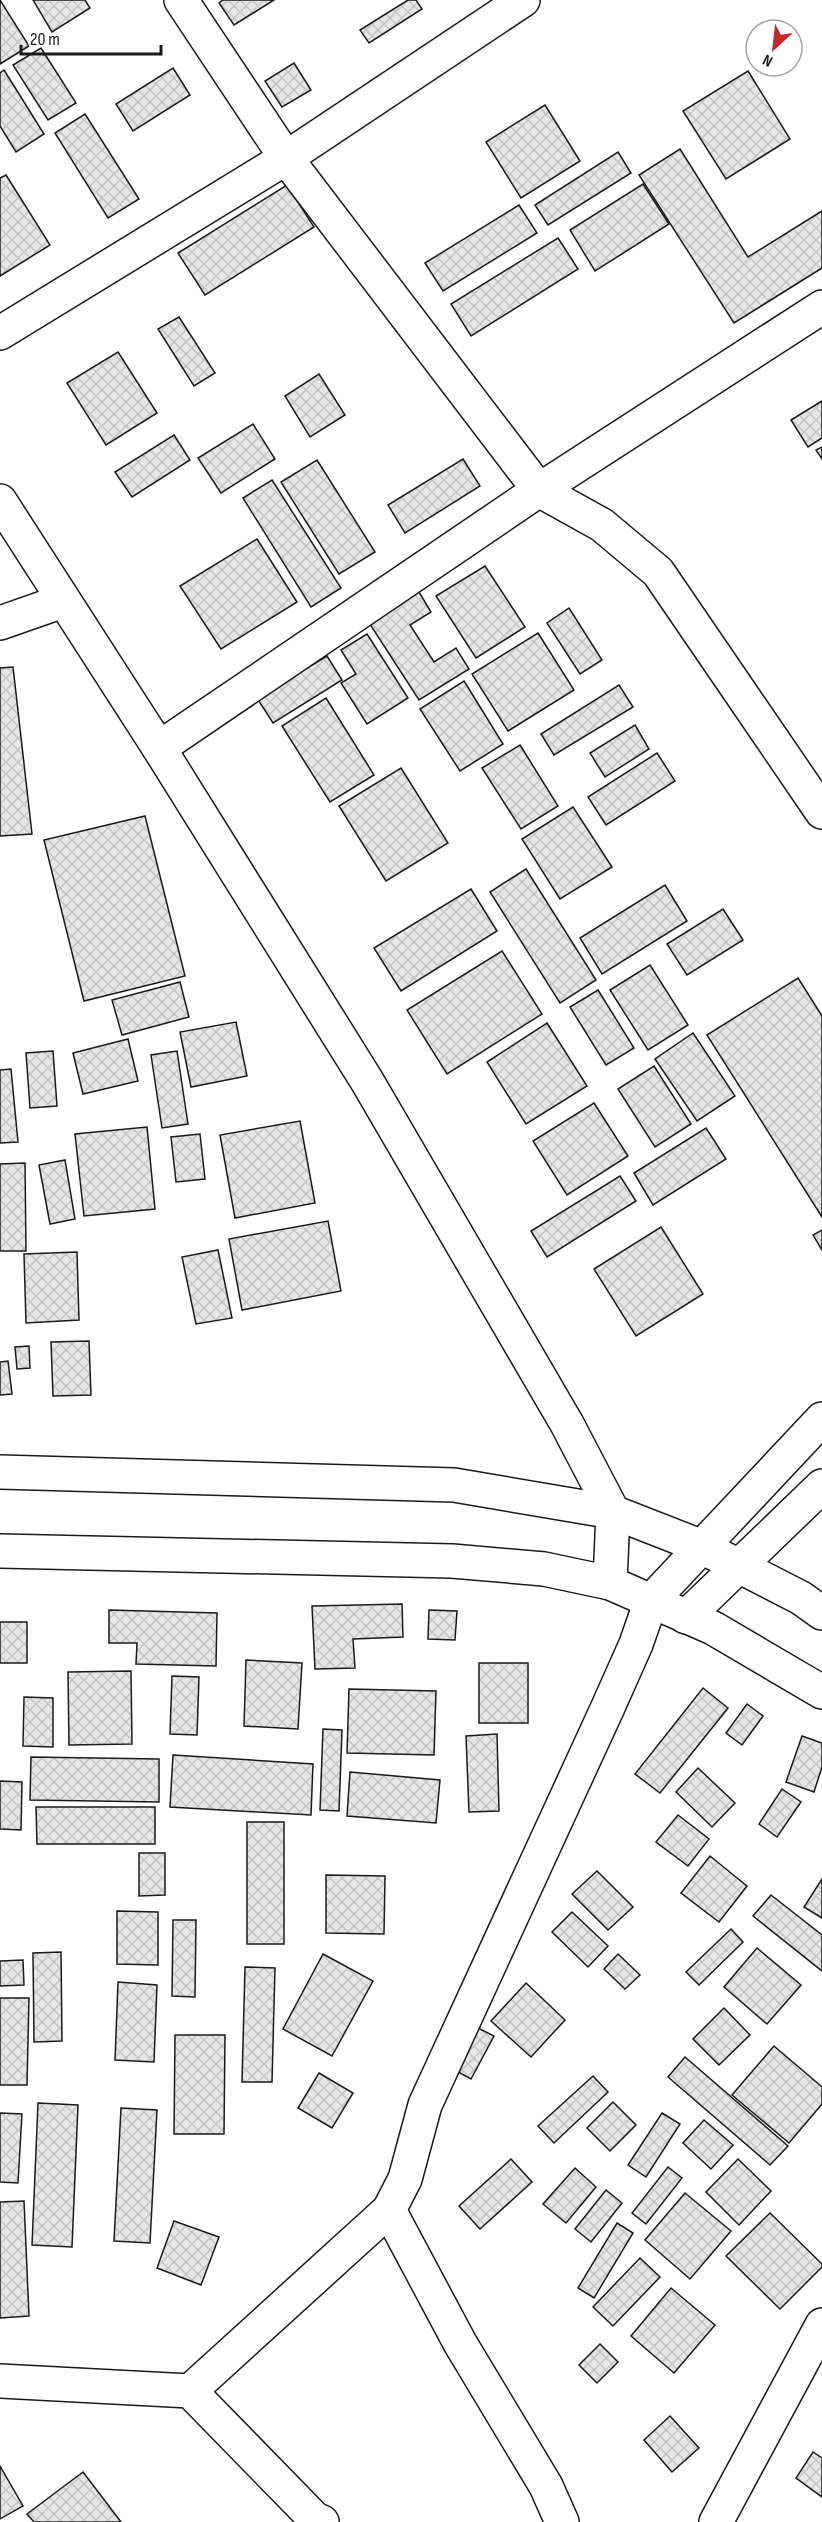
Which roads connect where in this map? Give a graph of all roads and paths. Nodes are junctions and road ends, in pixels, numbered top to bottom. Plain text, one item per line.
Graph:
1 (181, 0) edge
2 (523, 0) edge
3 (286, 158) junction
4 (822, 307) edge
5 (0, 333) edge
6 (539, 490) junction
7 (0, 501) edge
8 (63, 601) junction
9 (0, 624) edge
10 (159, 748) junction
11 (822, 812) edge
12 (822, 1419) edge
13 (0, 1472) edge
14 (822, 1486) edge
15 (613, 1512) junction
16 (700, 1546) junction
17 (0, 1551) edge
18 (740, 1565) junction
19 (610, 1583) junction
20 (651, 1601) junction
21 (822, 1612) edge
22 (686, 1617) junction
23 (636, 1644) junction
24 (822, 1692) edge
25 (389, 2210) junction
26 (822, 2325) edge
27 (0, 2381) edge
28 (190, 2391) junction
29 (315, 2521) edge
30 (562, 2522) edge
31 (716, 2522) edge

1 - 3 street
2 - 3 street
3 - 5 street
3 - 6 street
4 - 6 street
6 - 10 street
6 - 11 street
7 - 8 street
8 - 9 street
8 - 10 street
10 - 15 street
12 - 16 street
13 - 15 street
14 - 18 street
15 - 16 street
15 - 19 street
16 - 18 street
16 - 20 street
17 - 19 street
18 - 21 street
18 - 22 street
19 - 20 street
20 - 22 street
20 - 23 street
22 - 23 street
22 - 24 street
23 - 25 street
25 - 28 street
25 - 30 street
26 - 31 street
27 - 28 street
28 - 29 street

